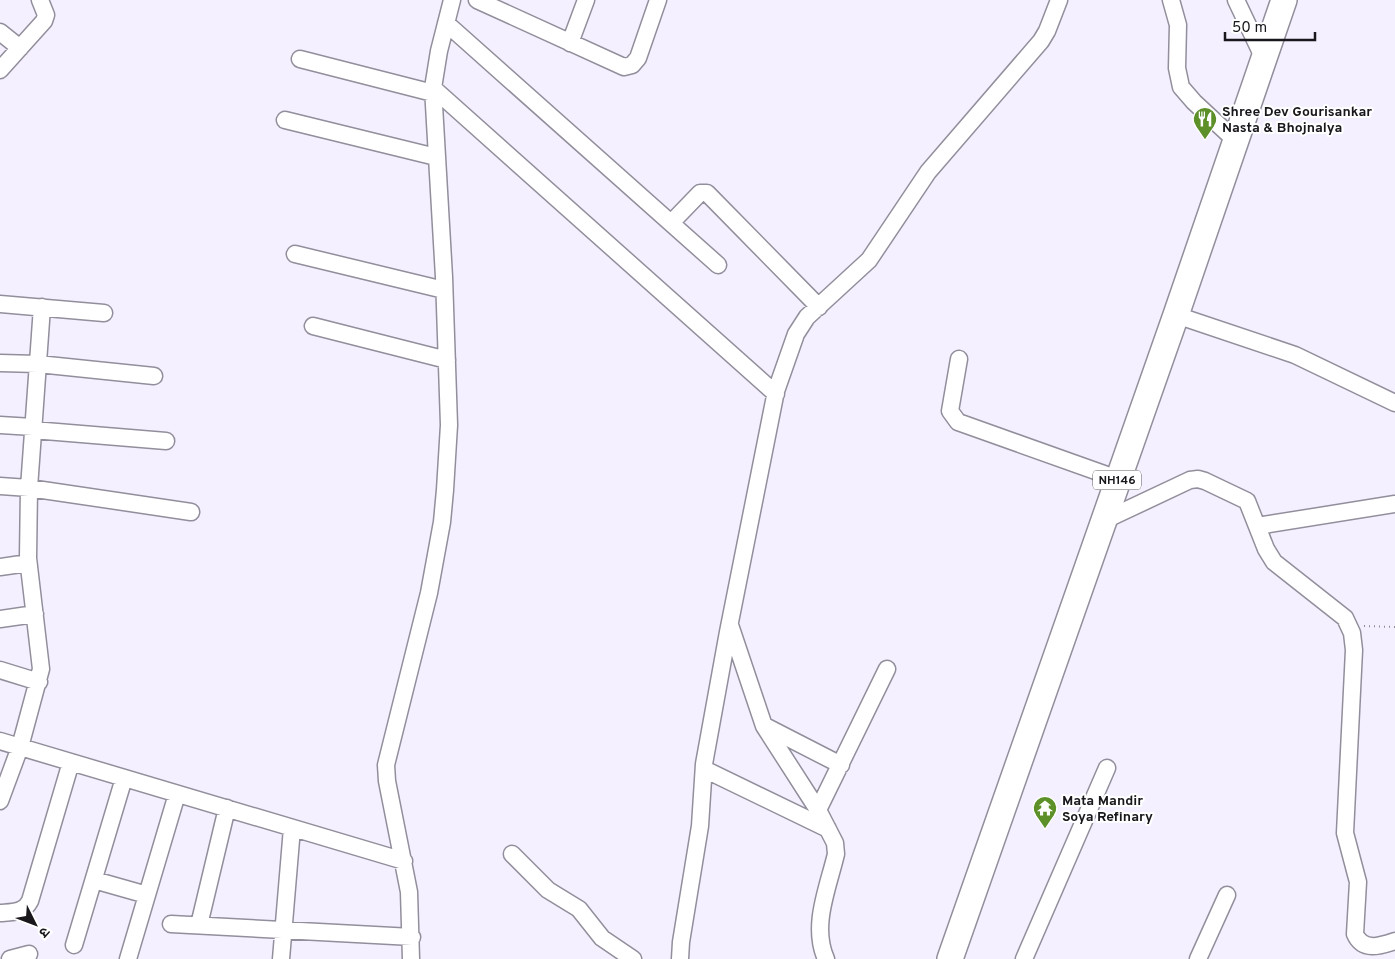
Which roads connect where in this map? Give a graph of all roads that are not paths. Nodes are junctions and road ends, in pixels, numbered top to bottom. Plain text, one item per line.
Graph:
1 (40, 0) edge
2 (452, 0) edge
3 (476, 0) edge
4 (586, 0) edge
5 (658, 0) edge
6 (1059, 0) edge
7 (1171, 0) edge
8 (1236, 0) edge
9 (1284, 0) edge
10 (446, 22) junction
11 (0, 32) edge
12 (570, 44) junction
13 (20, 48) junction
14 (300, 59) dead end
15 (1264, 59) junction
16 (0, 70) edge
17 (433, 90) junction
18 (285, 120) dead end
19 (1236, 141) junction
20 (436, 158) junction
21 (670, 222) junction
22 (295, 254) dead end
23 (718, 265) dead end
24 (444, 290) junction
25 (0, 304) edge
26 (818, 307) junction
27 (42, 308) junction
28 (104, 313) dead end
29 (1176, 315) junction
30 (313, 326) dead end
31 (959, 359) dead end
32 (446, 360) junction
33 (0, 363) edge
34 (38, 364) junction
35 (154, 376) dead end
36 (776, 394) junction
37 (1395, 403) edge
38 (0, 425) edge
39 (33, 429) junction
40 (166, 441) dead end
41 (1118, 479) junction
42 (0, 486) edge
43 (29, 488) junction
44 (1395, 504) edge
45 (191, 512) dead end
46 (1103, 521) junction
47 (1257, 526) junction
48 (28, 563) junction
49 (0, 566) edge
50 (35, 614) junction
51 (0, 619) edge
52 (730, 623) junction
53 (887, 669) dead end
54 (0, 670) edge
55 (39, 682) junction
56 (764, 726) junction
57 (0, 741) edge
58 (20, 747) junction
59 (71, 762) junction
60 (841, 765) junction
61 (1107, 768) dead end
62 (704, 769) junction
63 (124, 778) junction
64 (177, 794) junction
65 (0, 801) edge
66 (227, 808) junction
67 (818, 810) junction
68 (292, 828) junction
69 (828, 829) junction
70 (512, 854) dead end
71 (404, 861) junction
72 (94, 880) junction
73 (1227, 894) dead end
74 (147, 896) junction
75 (0, 913) edge
76 (171, 924) dead end
77 (199, 925) junction
78 (283, 929) junction
79 (1395, 941) edge
80 (74, 945) dead end
81 (414, 952) edge
82 (29, 954) dead end
83 (10, 959) edge
84 (128, 959) edge
85 (280, 959) edge
86 (632, 959) edge
87 (680, 959) edge
88 (826, 959) edge
89 (950, 959) edge
90 (1024, 959) edge
91 (1198, 959) edge

1 - 13 street
2 - 10 street
3 - 12 street
4 - 12 street
5 - 12 street
6 - 26 street
7 - 19 street
8 - 15 street
9 - 15 highway, NH146
10 - 17 street
10 - 21 street
11 - 13 street
13 - 16 street
14 - 17 street
15 - 19 highway, NH146
17 - 20 street
17 - 36 street
18 - 20 street
19 - 29 highway, NH146
20 - 24 street
21 - 23 street
21 - 26 street
22 - 24 street
24 - 32 street
25 - 27 street
26 - 36 street
27 - 28 street
27 - 34 street
29 - 37 street
29 - 41 highway, NH146
30 - 32 street
31 - 41 street
32 - 71 street
33 - 34 street
34 - 35 street
34 - 39 street
36 - 52 street
38 - 39 street
39 - 40 street
39 - 43 street
41 - 46 highway, NH146
42 - 43 street
43 - 45 street
43 - 48 street
44 - 47 street
46 - 47 street
46 - 89 highway, NH146
47 - 79 street
48 - 49 street
48 - 50 street
50 - 51 street
50 - 55 street
52 - 56 street
52 - 62 street
53 - 60 street
54 - 55 street
55 - 58 street
56 - 60 street
56 - 67 street
57 - 58 street
58 - 59 street
58 - 65 street
59 - 63 street
59 - 75 street
60 - 67 street
61 - 90 street
62 - 69 street
62 - 87 street
63 - 64 street
63 - 72 street
64 - 66 street
64 - 74 street
66 - 68 street
66 - 77 street
67 - 69 street
68 - 71 street
68 - 78 street
69 - 88 street
70 - 86 street
71 - 81 street
72 - 74 street
72 - 80 street
73 - 91 street
74 - 84 street
76 - 77 street
77 - 78 street
78 - 81 street
78 - 85 street
82 - 83 street

